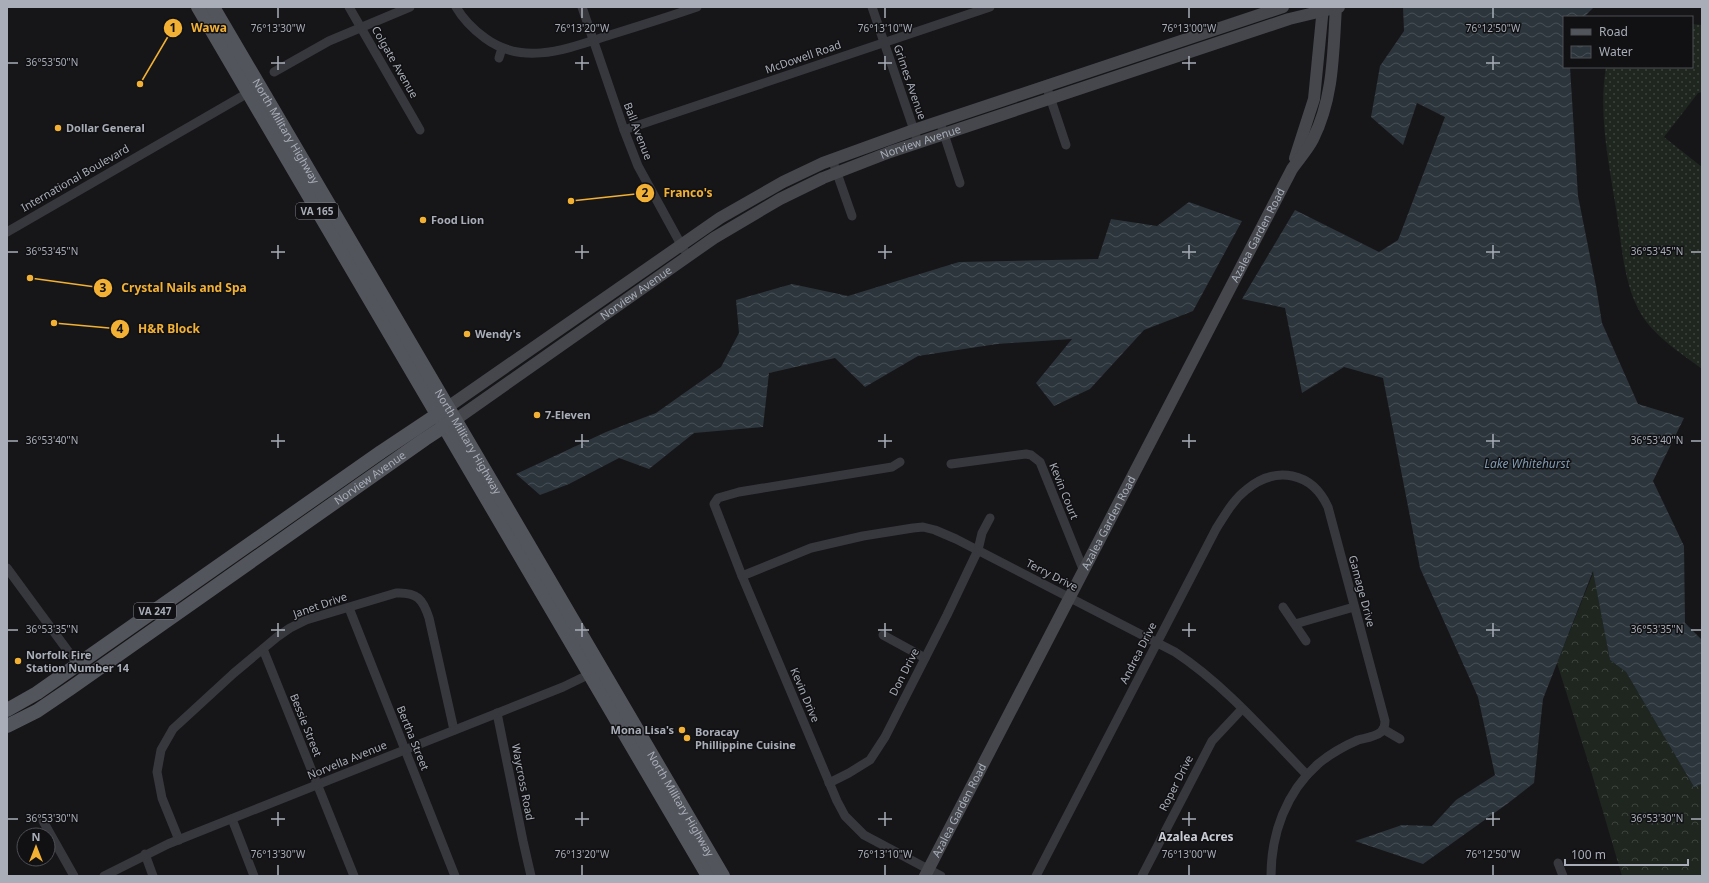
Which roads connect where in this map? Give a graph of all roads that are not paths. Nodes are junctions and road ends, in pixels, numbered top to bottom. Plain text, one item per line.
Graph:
1 (198, 7) edge
2 (213, 7) edge
3 (349, 7) edge
4 (410, 7) edge
5 (456, 7) edge
6 (582, 7) edge
7 (697, 7) edge
8 (872, 7) edge
9 (990, 7) edge
10 (1283, 7) edge
11 (1337, 7) edge
12 (1323, 9) edge
13 (360, 27) junction
14 (593, 40) junction
15 (884, 42) junction
16 (502, 48) junction
17 (499, 58) dead end
18 (274, 72) dead end
19 (1046, 85) junction
20 (254, 89) junction
21 (1050, 98) junction
22 (940, 121) junction
23 (420, 130) dead end
24 (624, 130) junction
25 (914, 130) junction
26 (944, 134) junction
27 (918, 143) junction
28 (1066, 145) dead end
29 (832, 159) junction
30 (1292, 169) junction
31 (837, 172) junction
32 (960, 183) dead end
33 (852, 216) dead end
34 (7, 232) edge
35 (681, 245) junction
36 (688, 257) junction
37 (442, 411) junction
38 (450, 423) junction
39 (900, 462) dead end
40 (951, 464) dead end
41 (1292, 475) joint
42 (990, 518) dead end
43 (978, 550) junction
44 (7, 568) edge
45 (1083, 569) junction
46 (742, 576) junction
47 (1069, 597) junction
48 (1283, 607) dead end
49 (1354, 607) junction
50 (349, 608) junction
51 (1295, 624) junction
52 (883, 635) dead end
53 (1306, 641) dead end
54 (1157, 643) junction
55 (263, 649) junction
56 (925, 658) junction
57 (77, 666) junction
58 (595, 671) junction
59 (86, 677) junction
60 (1242, 709) junction
61 (7, 710) edge
62 (497, 713) junction
63 (7, 726) edge
64 (1383, 729) junction
65 (454, 730) junction
66 (1400, 739) dead end
67 (405, 750) junction
68 (1307, 775) junction
69 (829, 783) junction
70 (317, 785) junction
71 (232, 820) junction
72 (44, 821) dead end
73 (179, 840) junction
74 (144, 854) junction
75 (1558, 863) dead end
76 (926, 873) edge
77 (74, 876) edge
78 (104, 876) edge
79 (153, 876) edge
80 (254, 876) edge
81 (354, 876) edge
82 (456, 876) edge
83 (531, 876) edge
84 (708, 876) edge
85 (723, 876) edge
86 (941, 876) edge
87 (1036, 876) edge
88 (1142, 876) edge
89 (1271, 876) edge
90 (1563, 876) edge

1 - 20 main road, North Military Highway / VA 165
2 - 20 main road, North Military Highway / VA 165
3 - 13 street, Colgate Avenue
4 - 13 street
5 - 16 street
6 - 14 street, Ball Avenue
7 - 14 street
8 - 15 street, Grimes Avenue
9 - 15 street, McDowell Road
10 - 19 main road, Norview Avenue
11 - 12 main road, Norview Avenue
11 - 30 main road, Azalea Garden Road
12 - 21 main road, Norview Avenue
12 - 30 main road, Azalea Garden Road
13 - 18 street
13 - 23 street, Colgate Avenue
14 - 16 street
14 - 24 street, Ball Avenue
15 - 24 street, McDowell Road
15 - 25 street, Grimes Avenue
16 - 17 street
19 - 21 street
19 - 22 main road, Norview Avenue
20 - 34 street, International Boulevard
20 - 37 main road, North Military Highway / VA 165
21 - 26 main road, Norview Avenue
21 - 28 street
22 - 25 main road, Norview Avenue
22 - 26 street
24 - 35 street, Ball Avenue
25 - 27 street, Grimes Avenue
25 - 29 main road, Norview Avenue
26 - 27 main road, Norview Avenue
26 - 32 street
27 - 31 main road, Norview Avenue
29 - 31 street
29 - 35 main road, Norview Avenue
30 - 45 main road, Azalea Garden Road
31 - 33 street
31 - 36 main road, Norview Avenue
35 - 36 street, Ball Avenue
35 - 37 main road, Norview Avenue
36 - 38 main road, Norview Avenue
37 - 38 main road, North Military Highway / VA 165
37 - 57 main road, Norview Avenue / VA 247
38 - 58 main road, North Military Highway / VA 165
38 - 59 main road, Norview Avenue / VA 247
39 - 46 street, Kevin Drive
40 - 45 street, Kevin Court
41 - 49 street, Gamage Drive
41 - 54 street, Andrea Drive
42 - 43 street, Don Drive
43 - 46 street, Terry Drive
43 - 47 street, Terry Drive
43 - 56 street, Don Drive
44 - 57 street
45 - 47 main road, Azalea Garden Road
46 - 69 street, Kevin Drive
47 - 54 street, Terry Drive
47 - 76 main road, Azalea Garden Road
48 - 51 street
49 - 51 street
49 - 64 street, Gamage Drive
50 - 55 street, Janet Drive
50 - 65 street, Janet Drive
50 - 67 street, Bertha Street
51 - 53 street
52 - 56 street
54 - 60 street, Terry Drive
54 - 87 street, Andrea Drive
55 - 70 street, Bessie Street
55 - 73 street, Janet Drive
56 - 69 street, Don Drive
57 - 59 street
57 - 61 main road, Norview Avenue / VA 247
58 - 62 street, Norvella Avenue
58 - 84 main road, North Military Highway / VA 165
58 - 85 main road, North Military Highway / VA 165
59 - 63 main road, Norview Avenue / VA 247
60 - 68 street, Terry Drive
60 - 88 street, Roper Drive
62 - 65 street, Norvella Avenue
62 - 83 street, Waycross Road
64 - 66 street
64 - 68 street
65 - 67 street, Norvella Avenue
67 - 70 street, Norvella Avenue
67 - 82 street, Bertha Street
68 - 89 street
69 - 76 street, Kevin Drive
70 - 71 street, Norvella Avenue
70 - 81 street, Bessie Street
71 - 73 street, Norvella Avenue
71 - 80 street
72 - 77 street
73 - 74 street, Norvella Avenue
74 - 78 street, Norvella Avenue
74 - 79 street
75 - 90 street
76 - 86 street, Kevin Drive

